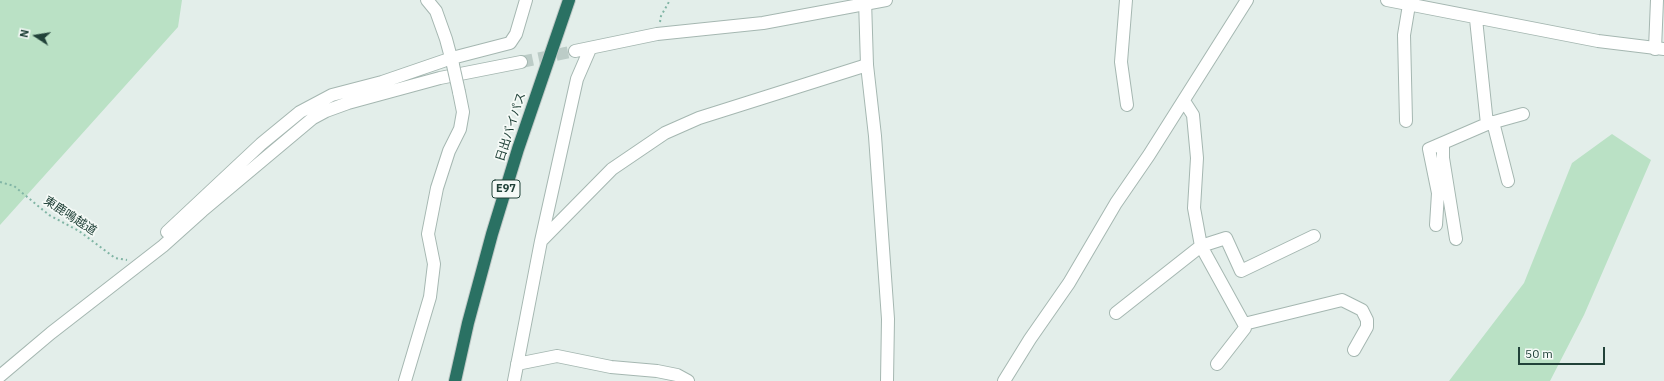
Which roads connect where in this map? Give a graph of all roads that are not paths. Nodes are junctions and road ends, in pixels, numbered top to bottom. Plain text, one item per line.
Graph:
1 (427, 0) edge
2 (526, 0) edge
3 (568, 0) edge
4 (886, 0) edge
5 (1126, 0) edge
6 (1247, 0) edge
7 (1387, 0) edge
8 (1657, 0) edge
9 (865, 2) edge
10 (1409, 5) junction
11 (1476, 19) junction
12 (590, 49) junction
13 (1659, 49) edge
14 (575, 51) tunnel mouth
15 (453, 61) junction
16 (521, 62) tunnel mouth
17 (867, 65) junction
18 (1184, 101) junction
19 (1126, 105) dead end
20 (1523, 114) dead end
21 (1406, 121) dead end
22 (1490, 123) junction
23 (1443, 143) junction
24 (1508, 181) dead end
25 (1436, 225) dead end
26 (1314, 236) dead end
27 (1456, 239) dead end
28 (541, 240) junction
29 (1201, 246) junction
30 (133, 265) junction
31 (1116, 313) dead end
32 (1244, 324) junction
33 (1354, 350) dead end
34 (517, 364) junction
35 (1217, 364) dead end
36 (0, 376) edge
37 (404, 381) edge
38 (455, 381) edge
39 (514, 381) edge
40 (688, 381) edge
41 (887, 381) edge
42 (1004, 381) edge

1 - 15 street
2 - 15 street
3 - 38 highway, 日出バイパス / E97
4 - 9 street
5 - 19 street
6 - 18 street
7 - 10 street
8 - 13 street
9 - 12 street
9 - 17 street
10 - 11 street
10 - 21 street
11 - 13 street
11 - 22 street
12 - 14 street
12 - 28 street
15 - 30 street
15 - 37 street, bridge
16 - 30 street
17 - 28 street
17 - 41 street
18 - 29 street
18 - 42 street
20 - 22 street
22 - 23 street
22 - 24 street
23 - 25 street
23 - 27 street
26 - 29 street
28 - 34 street
29 - 31 street
29 - 32 street
30 - 36 street
32 - 33 street
32 - 35 street
34 - 39 street
34 - 40 street

